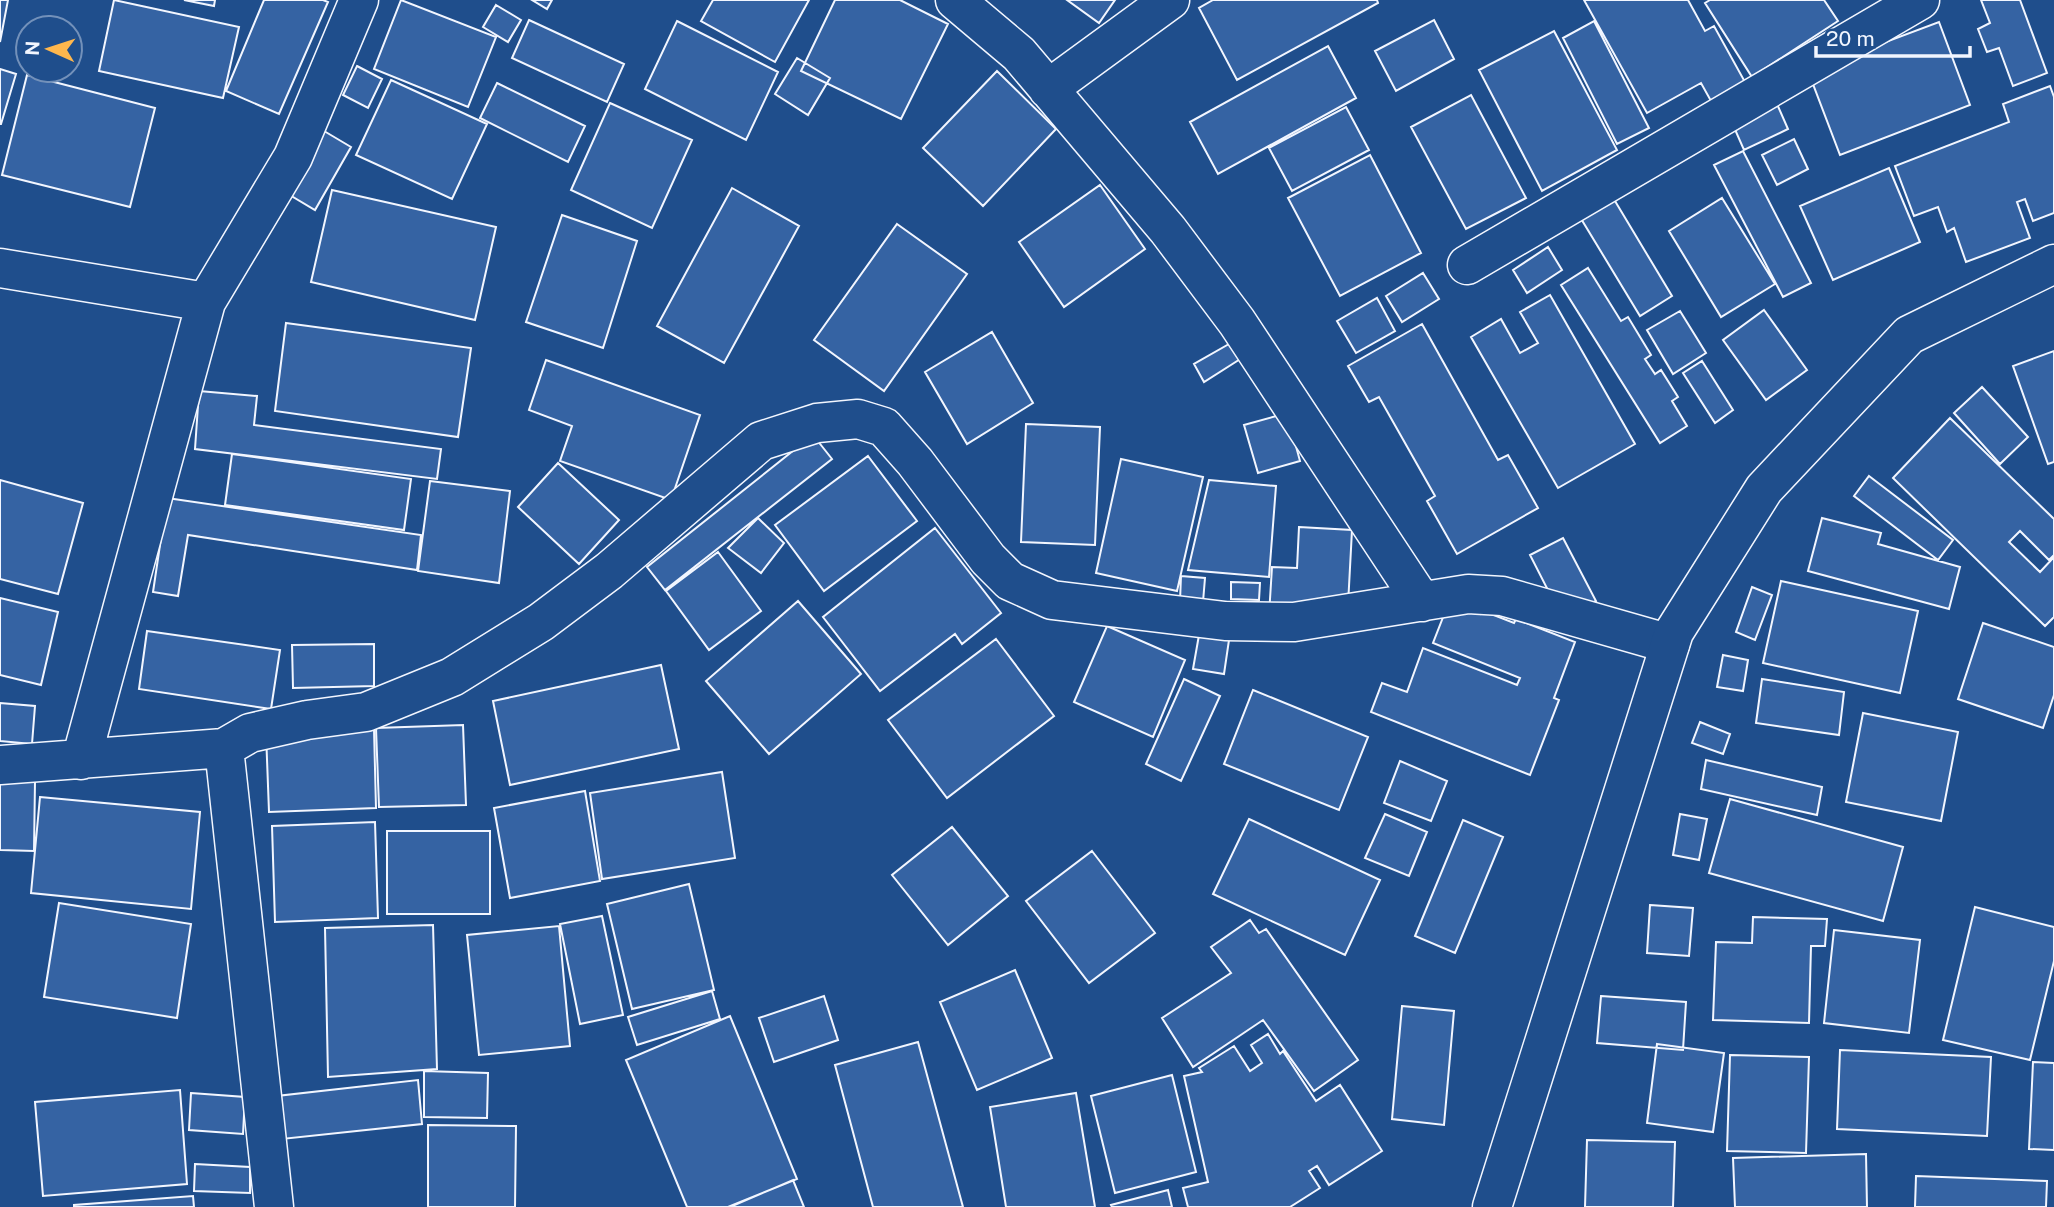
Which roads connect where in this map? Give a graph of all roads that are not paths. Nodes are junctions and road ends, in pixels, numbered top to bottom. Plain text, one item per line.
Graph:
1 (359, 0) edge
2 (955, 0) edge
3 (1170, 0) edge
4 (1920, 0) edge
5 (1048, 89) junction
6 (2054, 264) edge
7 (1467, 265) dead end
8 (0, 268) edge
9 (206, 302) junction
10 (1422, 602) junction
11 (1670, 644) junction
12 (223, 748) junction
13 (81, 760) junction
14 (0, 765) edge
15 (1484, 1204) edge
16 (274, 1207) edge

1 - 9 street
2 - 5 street
3 - 5 street
4 - 7 street
5 - 10 street
6 - 11 street
8 - 9 street
9 - 13 street
10 - 11 street
10 - 12 street
11 - 15 street
12 - 13 street
12 - 16 street
13 - 14 street

